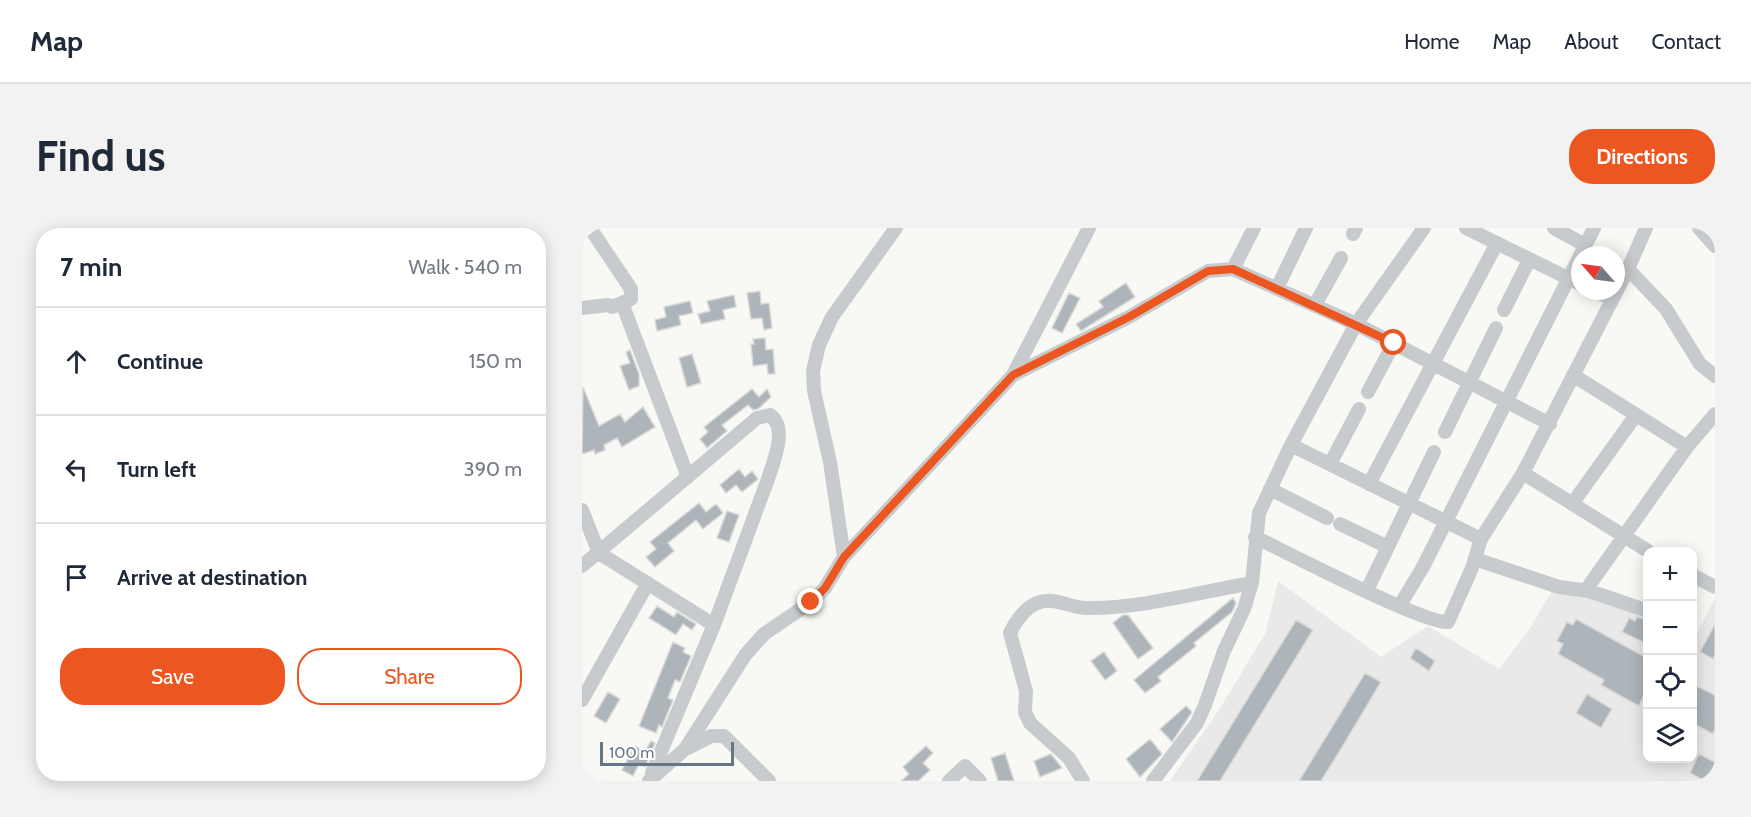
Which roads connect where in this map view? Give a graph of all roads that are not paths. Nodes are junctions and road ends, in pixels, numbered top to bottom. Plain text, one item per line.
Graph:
1 (590, 228) edge
2 (896, 228) edge
3 (1089, 228) edge
4 (1254, 228) edge
5 (1306, 228) edge
6 (1424, 228) edge
7 (1467, 228) edge
8 (1554, 228) edge
9 (1594, 228) edge
10 (1646, 228) edge
11 (1699, 228) edge
12 (1497, 243) junction
13 (1585, 245) joint
14 (1715, 246) edge
15 (1341, 258) dead end
16 (1529, 260) junction
17 (1628, 268) junction
18 (1233, 269) junction
19 (1625, 274) edge
20 (1571, 280) edge
21 (1571, 286) edge
22 (1277, 288) junction
23 (1611, 300) edge
24 (622, 303) junction
25 (1315, 305) junction
26 (582, 308) edge
27 (1504, 310) dead end
28 (1356, 324) junction
29 (1496, 328) dead end
30 (1394, 343) junction
31 (1432, 363) junction
32 (1013, 375) junction
33 (1573, 375) junction
34 (1715, 376) edge
35 (1468, 382) junction
36 (1368, 392) dead end
37 (1506, 402) junction
38 (1359, 409) dead end
39 (1715, 414) edge
40 (1636, 415) junction
41 (1550, 424) junction
42 (1445, 432) dead end
43 (1291, 445) junction
44 (1688, 447) junction
45 (1434, 452) dead end
46 (1330, 464) junction
47 (1523, 473) junction
48 (688, 477) junction
49 (1369, 484) junction
50 (1270, 489) junction
51 (1409, 503) junction
52 (1572, 504) junction
53 (582, 510) edge
54 (1446, 521) junction
55 (1255, 537) junction
56 (1623, 538) junction
57 (1481, 539) junction
58 (1388, 548) junction
59 (1643, 549) edge
60 (599, 553) junction
61 (844, 557) junction
62 (1475, 559) junction
63 (582, 566) edge
64 (1697, 578) edge
65 (648, 583) junction
66 (1251, 583) junction
67 (1715, 587) edge
68 (1367, 590) junction
69 (1589, 591) junction
70 (1400, 605) junction
71 (1643, 611) edge
72 (714, 625) junction
73 (582, 700) edge
74 (685, 749) junction
75 (649, 781) edge
76 (769, 781) edge
77 (949, 781) edge
78 (980, 781) edge
79 (1083, 781) edge
80 (1153, 781) edge

1 - 24 street
2 - 61 street
3 - 32 street
4 - 18 street
5 - 22 street
6 - 28 street
7 - 12 street
8 - 13 street
9 - 13 street
10 - 17 street
11 - 14 street
12 - 16 street
12 - 31 street
15 - 25 street
16 - 20 street
16 - 27 street
17 - 19 street
17 - 34 street
18 - 22 street
18 - 32 street
21 - 37 street
22 - 25 street
23 - 33 street
24 - 26 street
24 - 48 street
25 - 28 street
28 - 30 street
28 - 43 street
29 - 35 street
30 - 31 street
30 - 36 street
31 - 35 street
31 - 49 street
32 - 61 street
33 - 40 street
33 - 41 street
35 - 37 street
35 - 42 street
37 - 41 street
37 - 54 street
38 - 46 street
39 - 44 street
40 - 44 street
40 - 52 street
41 - 47 street
43 - 46 street
43 - 50 street
44 - 56 street
45 - 51 street
46 - 49 street
47 - 52 street
47 - 57 street
48 - 60 street
48 - 72 street
49 - 51 street
50 - 55 street
50 - 58 street
51 - 54 street
51 - 58 street
52 - 56 street
53 - 60 street
54 - 57 street
54 - 70 street
55 - 66 street
55 - 68 street
56 - 59 street
56 - 69 street
57 - 62 street
58 - 68 street
60 - 63 street
60 - 65 street
61 - 74 street
62 - 69 street
62 - 70 street
64 - 67 street
65 - 72 street
65 - 73 street
66 - 79 street
66 - 80 street
68 - 70 street
69 - 71 street
72 - 75 street
74 - 75 street
74 - 76 street
77 - 78 street

